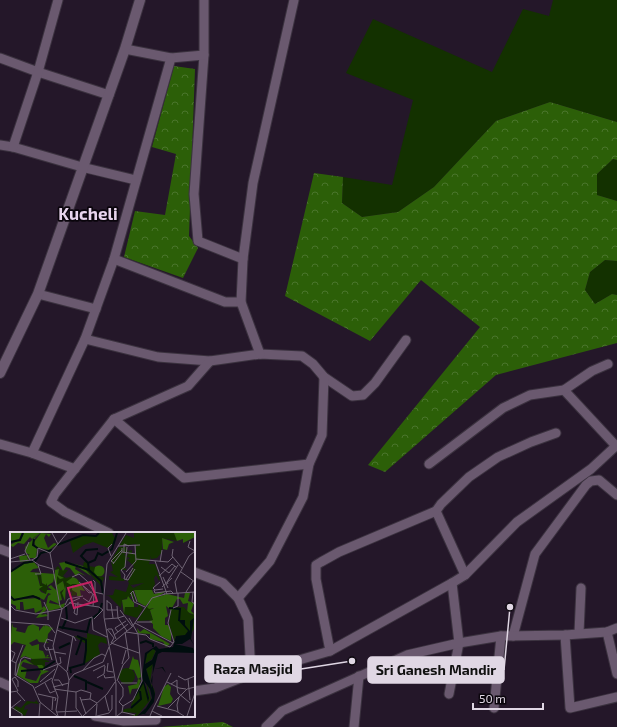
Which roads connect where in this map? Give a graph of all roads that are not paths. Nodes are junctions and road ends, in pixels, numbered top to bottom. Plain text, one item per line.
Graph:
1 (58, 0) edge
2 (140, 0) edge
3 (204, 0) edge
4 (294, 0) edge
5 (125, 50) junction
6 (204, 55) junction
7 (0, 58) edge
8 (171, 58) junction
9 (38, 72) junction
10 (109, 95) junction
11 (0, 145) edge
12 (13, 147) junction
13 (82, 167) junction
14 (136, 180) junction
15 (114, 259) junction
16 (243, 259) junction
17 (38, 294) junction
18 (242, 302) junction
19 (96, 308) junction
20 (85, 339) junction
21 (406, 340) dead end
22 (260, 354) junction
23 (210, 361) junction
24 (608, 364) dead end
25 (0, 373) edge
26 (324, 378) junction
27 (564, 390) junction
28 (114, 419) junction
29 (556, 433) dead end
30 (0, 444) edge
31 (616, 446) edge
32 (32, 453) junction
33 (309, 464) junction
34 (429, 464) dead end
35 (75, 469) junction
36 (617, 495) edge
37 (436, 511) junction
38 (106, 532) edge
39 (0, 549) edge
40 (10, 554) edge
41 (195, 572) edge
42 (465, 575) junction
43 (452, 583) junction
44 (581, 588) dead end
45 (238, 598) junction
46 (0, 612) edge
47 (10, 617) edge
48 (617, 628) edge
49 (606, 632) junction
50 (579, 633) junction
51 (565, 635) junction
52 (502, 636) junction
53 (513, 636) junction
54 (459, 644) junction
55 (330, 650) junction
56 (251, 674) junction
57 (617, 674) edge
58 (359, 676) junction
59 (0, 682) edge
60 (10, 687) edge
61 (195, 691) edge
62 (449, 694) dead end
63 (617, 697) edge
64 (494, 708) dead end
65 (101, 717) edge
66 (156, 720) dead end
67 (270, 726) edge
68 (354, 727) edge

1 - 9 street
2 - 5 street
3 - 6 street
4 - 16 street
5 - 8 street
5 - 10 street
6 - 8 street
6 - 16 street
7 - 9 street
8 - 14 street
9 - 10 street
9 - 12 street
10 - 13 street
11 - 12 street
12 - 13 street
13 - 14 street
13 - 17 street
14 - 15 street
15 - 18 street
15 - 19 street
16 - 18 street
17 - 19 street
17 - 25 street
18 - 22 street
19 - 20 street
20 - 23 street
20 - 32 street
21 - 26 street
22 - 23 street
22 - 26 street
23 - 28 street
24 - 27 street
26 - 33 street
27 - 31 street
27 - 34 street
28 - 33 street
28 - 35 street
29 - 37 street
30 - 32 street
31 - 42 street
32 - 35 street
33 - 45 street
35 - 38 street
36 - 53 street
37 - 42 street
37 - 55 street
39 - 40 street
41 - 45 street
42 - 43 street
43 - 54 street
43 - 55 street
44 - 50 street
45 - 56 street
46 - 47 street
48 - 49 street
49 - 50 street
49 - 57 street
50 - 51 street
51 - 53 street
51 - 63 street
52 - 53 street
52 - 54 street
52 - 64 street
54 - 58 street
54 - 62 street
55 - 56 street
56 - 61 street
58 - 67 street
58 - 68 street
59 - 60 street
65 - 66 street

